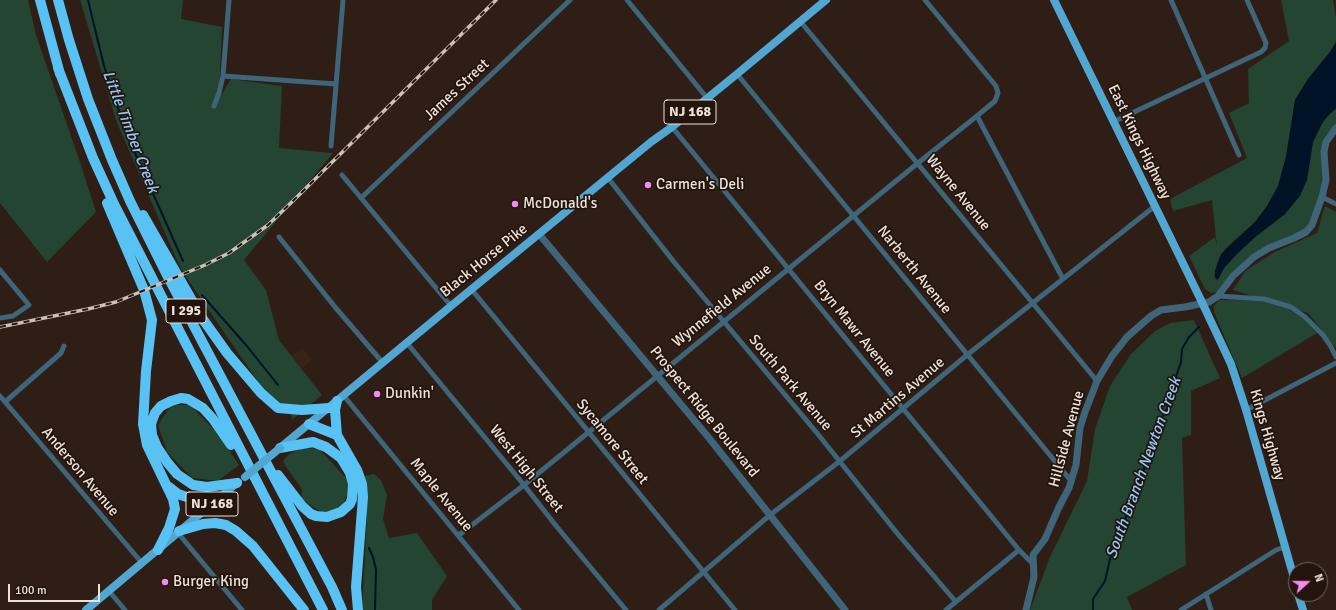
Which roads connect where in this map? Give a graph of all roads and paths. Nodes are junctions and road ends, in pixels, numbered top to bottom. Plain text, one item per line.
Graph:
1 (40, 0) edge
2 (58, 0) edge
3 (229, 0) edge
4 (343, 0) edge
5 (570, 0) edge
6 (627, 0) edge
7 (826, 0) edge
8 (925, 0) edge
9 (1054, 0) edge
10 (1171, 0) edge
11 (1247, 0) edge
12 (800, 21) junction
13 (58, 68) junction
14 (737, 74) junction
15 (223, 76) junction
16 (1205, 78) junction
17 (336, 84) junction
18 (707, 98) junction
19 (214, 106) dead end
20 (977, 116) junction
21 (1113, 122) junction
22 (672, 127) junction
23 (1336, 128) edge
24 (330, 146) dead end
25 (1239, 155) dead end
26 (112, 160) junction
27 (918, 163) junction
28 (342, 175) dead end
29 (608, 178) junction
30 (1322, 197) junction
31 (361, 198) junction
32 (1336, 204) edge
33 (1155, 206) junction
34 (854, 216) junction
35 (539, 234) junction
36 (279, 237) dead end
37 (788, 268) junction
38 (0, 270) edge
39 (1063, 278) junction
40 (472, 290) junction
41 (1218, 296) junction
42 (1200, 300) junction
43 (1033, 303) junction
44 (451, 306) junction
45 (0, 318) edge
46 (723, 321) junction
47 (407, 343) junction
48 (64, 346) dead end
49 (967, 355) junction
50 (1336, 357) edge
51 (383, 363) junction
52 (1336, 363) edge
53 (657, 375) junction
54 (1097, 380) junction
55 (0, 396) edge
56 (5, 402) junction
57 (337, 402) junction
58 (904, 409) junction
59 (1246, 410) junction
60 (309, 424) junction
61 (588, 432) junction
62 (337, 435) junction
63 (252, 438) junction
64 (280, 448) junction
65 (840, 461) junction
66 (164, 478) junction
67 (241, 480) junction
68 (1072, 482) junction
69 (524, 485) junction
70 (216, 500) junction
71 (271, 508) junction
72 (770, 515) junction
73 (178, 532) junction
74 (459, 535) junction
75 (1285, 546) junction
76 (158, 550) junction
77 (1020, 550) junction
78 (1289, 562) edge
79 (142, 563) junction
80 (1033, 564) junction
81 (704, 573) junction
82 (109, 591) junction
83 (1206, 594) junction
84 (956, 602) junction
85 (86, 610) edge
86 (125, 610) edge
87 (242, 610) edge
88 (304, 610) edge
89 (323, 610) edge
90 (342, 610) edge
91 (358, 610) edge
92 (519, 610) edge
93 (626, 610) edge
94 (659, 610) edge
95 (735, 610) edge
96 (845, 610) edge
97 (946, 610) edge
98 (1026, 610) edge
99 (1181, 610) edge
100 (1211, 610) edge

1 - 13 highway, I 295
2 - 26 highway, I 295
3 - 15 street
4 - 17 street
5 - 31 street, James Street
6 - 18 street
7 - 12 main road, Black Horse Pike / NJ 168
8 - 20 street, Wynnefield Avenue
9 - 21 main road, East Kings Highway
10 - 16 street
11 - 16 street
12 - 14 main road, Black Horse Pike / NJ 168
12 - 27 street, Wayne Avenue
13 - 66 highway
13 - 71 highway, I 295
14 - 18 main road, Black Horse Pike / NJ 168
14 - 34 street, Narberth Avenue
15 - 17 street
15 - 19 street
16 - 21 street
16 - 25 street
17 - 24 street
18 - 22 main road, Black Horse Pike / NJ 168
20 - 27 street, Wynnefield Avenue
20 - 39 street
21 - 33 main road, East Kings Highway
22 - 29 main road, Black Horse Pike / NJ 168
22 - 37 street, Bryn Mawr Avenue
23 - 30 street
26 - 57 highway
26 - 63 highway, I 295
27 - 34 street, Wynnefield Avenue
27 - 43 street, Wayne Avenue
28 - 31 street
29 - 35 main road, Black Horse Pike / NJ 168
29 - 46 street, South Park Avenue
30 - 32 street
30 - 41 street
31 - 44 street
33 - 39 street, St Martins Avenue
33 - 42 main road, East Kings Highway
34 - 37 street, Wynnefield Avenue
34 - 49 street, Narberth Avenue
35 - 40 main road, Black Horse Pike / NJ 168
35 - 53 street, Prospect Ridge Boulevard
36 - 51 street
37 - 46 street, Wynnefield Avenue
37 - 58 street, Bryn Mawr Avenue
38 - 45 street
39 - 43 street, St Martins Avenue
40 - 44 main road, Black Horse Pike / NJ 168
40 - 61 street, Sycamore Street
41 - 42 street, Hillside Avenue
41 - 50 street
42 - 54 street, Hillside Avenue
42 - 59 main road, Kings Highway
43 - 49 street, St Martins Avenue
43 - 54 street, Wayne Avenue
44 - 47 main road, Black Horse Pike / NJ 168
46 - 53 street, Wynnefield Avenue
46 - 65 street, South Park Avenue
47 - 51 main road, Black Horse Pike / NJ 168
47 - 69 street, West High Street
48 - 56 street
49 - 58 street, St Martins Avenue
49 - 68 street, Narberth Avenue
51 - 57 main road, Black Horse Pike / NJ 168
52 - 59 street
53 - 61 street, Wynnefield Avenue
53 - 72 street, Prospect Ridge Boulevard
54 - 68 street, Hillside Avenue
55 - 56 street, Anderson Avenue
56 - 79 street, Anderson Avenue
57 - 60 main road, NJ 168
57 - 62 highway
57 - 74 street, Maple Avenue
58 - 65 street, St Martins Avenue
58 - 77 street, Bryn Mawr Avenue
59 - 75 main road, Kings Highway
60 - 62 highway
60 - 64 main road, NJ 168
61 - 69 street, Wynnefield Avenue
61 - 81 street, Sycamore Street
62 - 91 highway
63 - 64 highway
63 - 90 highway, I 295
64 - 67 main road, NJ 168, bridge
65 - 72 street, St Martins Avenue
65 - 84 street, South Park Avenue
66 - 70 highway
66 - 76 highway
67 - 70 main road, NJ 168
67 - 71 highway
68 - 80 street, Hillside Avenue
69 - 74 street, Wynnefield Avenue
69 - 93 street, West High Street
70 - 73 main road, NJ 168
71 - 89 highway, I 295
72 - 81 street, St Martins Avenue
72 - 96 street, Prospect Ridge Boulevard
73 - 76 main road, NJ 168
73 - 87 street
73 - 88 highway
74 - 92 street, Maple Avenue
75 - 78 main road, Kings Highway
75 - 83 street
76 - 79 main road, NJ 168
77 - 80 street, Bryn Mawr Avenue
77 - 84 street
79 - 82 main road, NJ 168
80 - 98 street, Hillside Avenue
81 - 94 street, St Martins Avenue
81 - 95 street, Sycamore Street
82 - 85 main road, NJ 168
82 - 86 street
83 - 99 street
83 - 100 street
84 - 97 street

